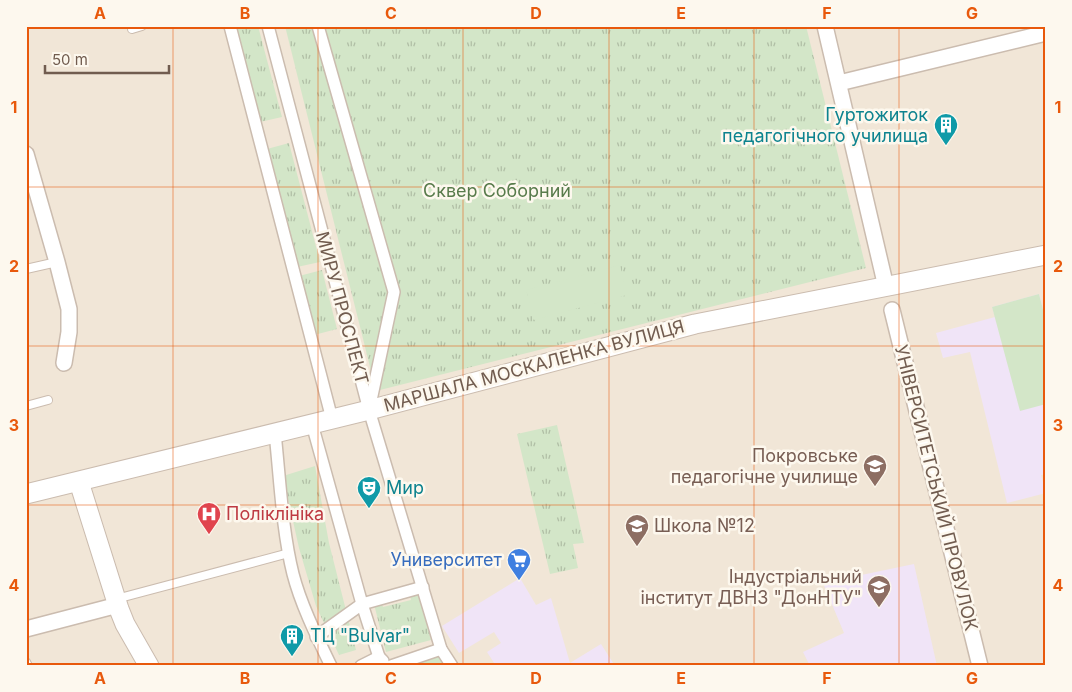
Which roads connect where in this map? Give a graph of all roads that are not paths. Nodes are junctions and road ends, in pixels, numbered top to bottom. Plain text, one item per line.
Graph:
1 (132, 26) edge
2 (142, 26) edge
3 (230, 26) edge
4 (268, 26) edge
5 (318, 26) edge
6 (825, 26) edge
7 (1046, 33) edge
8 (839, 83) junction
9 (26, 154) edge
10 (1046, 256) edge
11 (57, 262) junction
12 (26, 269) edge
13 (886, 287) junction
14 (892, 310) dead end
15 (64, 363) dead end
16 (48, 400) dead end
17 (26, 406) edge
18 (369, 410) junction
19 (332, 419) junction
20 (312, 424) junction
21 (274, 433) junction
22 (79, 482) junction
23 (26, 494) edge
24 (289, 553) junction
25 (423, 587) junction
26 (117, 602) junction
27 (362, 604) junction
28 (26, 629) edge
29 (316, 637) junction
30 (441, 649) junction
31 (379, 657) junction
32 (149, 666) edge
33 (331, 666) edge
34 (361, 666) edge
35 (389, 666) edge
36 (452, 666) edge
37 (980, 666) edge

1 - 2 lane
3 - 19 street, МИРУ ПРОСПЕКТ
4 - 18 street, МИРУ ПРОСПЕКТ
5 - 18 street, МИРУ ПРОСПЕКТ
6 - 8 street
7 - 8 street
8 - 13 street
9 - 11 street
10 - 13 street, МАРШАЛА МОСКАЛЕНКА ВУЛИЦЯ
11 - 12 lane
11 - 15 street
13 - 18 street, МАРШАЛА МОСКАЛЕНКА ВУЛИЦЯ
14 - 37 street, УНІВЕРСИТЕТСЬКИЙ ПРОВУЛОК
16 - 17 lane
18 - 19 street, МАРШАЛА МОСКАЛЕНКА ВУЛИЦЯ
18 - 25 street
19 - 20 street, МАРШАЛА МОСКАЛЕНКА ВУЛИЦЯ
20 - 21 street, МАРШАЛА МОСКАЛЕНКА ВУЛИЦЯ
20 - 27 street
21 - 22 street, МАРШАЛА МОСКАЛЕНКА ВУЛИЦЯ
21 - 24 street
22 - 23 street, МАРШАЛА МОСКАЛЕНКА ВУЛИЦЯ
22 - 26 street
24 - 26 lane
24 - 29 street
25 - 27 street
25 - 30 street
26 - 28 street
26 - 32 street
27 - 29 street
27 - 31 street
29 - 33 street
30 - 35 street
30 - 36 street
31 - 34 street
31 - 35 street

